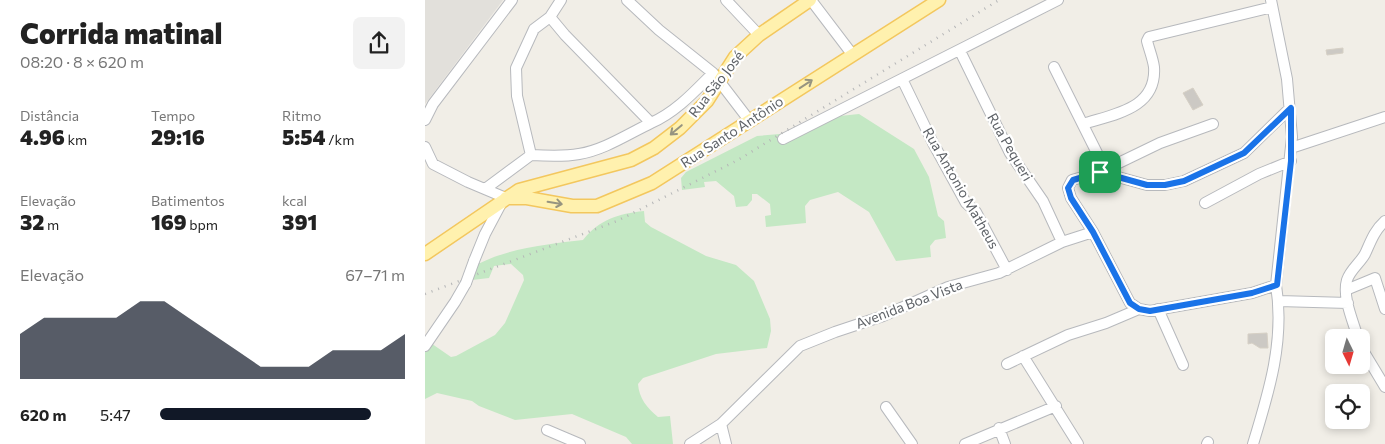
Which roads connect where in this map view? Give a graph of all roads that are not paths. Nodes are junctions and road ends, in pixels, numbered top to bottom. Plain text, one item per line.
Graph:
1 (512, 0) edge
2 (561, 0) edge
3 (627, 0) edge
4 (726, 0) edge
5 (810, 0) edge
6 (939, 0) edge
7 (1058, 0) edge
8 (1271, 4) edge
9 (550, 17) junction
10 (759, 35) junction
11 (960, 51) junction
12 (852, 54) junction
13 (1055, 67) dead end
14 (716, 77) junction
15 (902, 79) junction
16 (1291, 108) junction
17 (1385, 117) edge
18 (425, 120) edge
19 (749, 120) junction
20 (651, 124) junction
21 (1083, 124) junction
22 (1213, 124) dead end
23 (783, 139) dead end
24 (425, 147) edge
25 (1291, 148) junction
26 (531, 155) junction
27 (429, 161) edge
28 (1291, 161) junction
29 (1103, 171) junction
30 (485, 189) junction
31 (504, 200) junction
32 (1205, 203) dead end
33 (1385, 221) edge
34 (1093, 232) junction
35 (1062, 242) junction
36 (425, 254) edge
37 (1007, 270) junction
38 (1277, 285) junction
39 (1346, 290) junction
40 (1279, 301) junction
41 (1348, 303) junction
42 (1139, 309) junction
43 (1158, 309) junction
44 (1385, 309) edge
45 (1355, 329) edge
46 (425, 346) edge
47 (1023, 356) junction
48 (1370, 362) edge
49 (1007, 364) dead end
50 (1183, 365) dead end
51 (1385, 386) edge
52 (1056, 406) junction
53 (886, 408) dead end
54 (721, 424) junction
55 (999, 428) junction
56 (547, 430) dead end
57 (580, 444) edge
58 (690, 444) edge
59 (726, 444) edge
60 (912, 444) edge
61 (965, 444) edge
62 (1005, 444) edge
63 (1077, 444) edge
64 (1253, 444) edge

1 - 18 street
2 - 9 street
3 - 14 street
4 - 10 street
5 - 10 main road, Rua São José
5 - 12 street
6 - 12 main road, Rua Santo Antônio
7 - 11 street
8 - 16 street
8 - 21 street
9 - 20 street
9 - 26 street
10 - 14 main road, Rua São José
11 - 15 street
11 - 35 street, Rua Pequeri
19 -> 12 main road, Rua Santo Antônio
13 - 21 street
14 - 19 street
14 - 20 street, Rua São José
14 -> 31 main road, Rua São José
15 - 23 street
15 - 37 street, Rua Antonio Matheus
16 - 25 street
16 - 29 street
17 - 25 street
31 -> 19 main road, Rua Santo Antônio
20 - 26 street, Rua São José
21 - 29 street
22 - 29 street
24 - 27 street
25 - 28 street
26 - 30 street
27 - 30 street
28 - 32 street
28 - 38 street
29 - 34 street
30 - 31 street
31 - 36 main road, Rua São José
31 - 46 street, bridge
33 - 39 street
34 - 35 street, Avenida Boa Vista
34 - 42 street
35 - 37 street, Avenida Boa Vista
37 - 54 street, Avenida Boa Vista
38 - 40 street
38 - 43 street
39 - 41 street
39 - 44 street
40 - 41 street
40 - 64 street
41 - 45 street
42 - 43 street
42 - 47 street
43 - 50 street
47 - 49 street
47 - 52 street
48 - 51 street
52 - 55 street
52 - 63 street
53 - 60 street
54 - 58 street, Avenida Boa Vista
54 - 59 street
55 - 61 street
55 - 62 street
56 - 57 street

